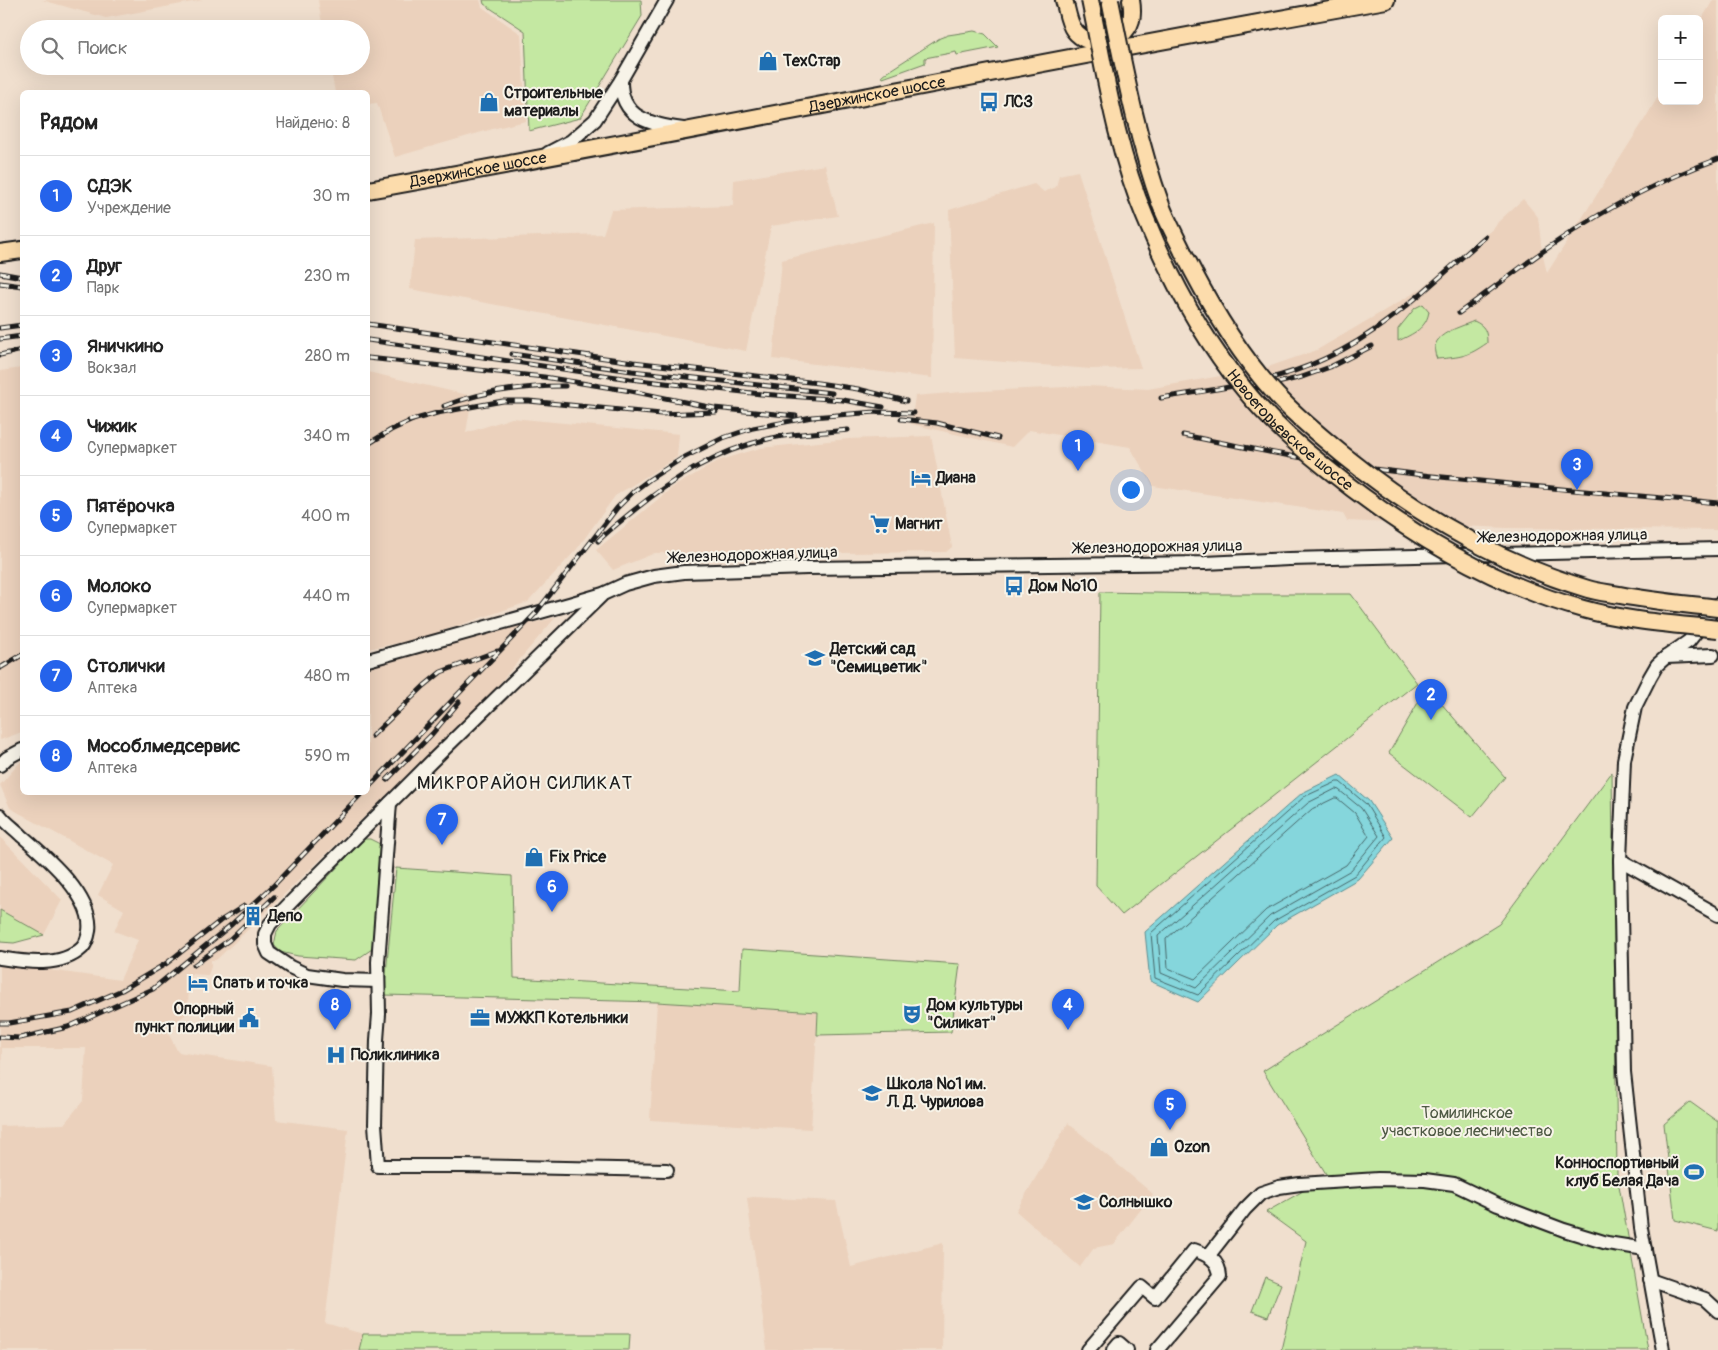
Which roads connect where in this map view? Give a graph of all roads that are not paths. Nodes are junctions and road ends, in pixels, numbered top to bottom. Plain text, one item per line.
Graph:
1 (666, 0) edge
2 (1064, 0) edge
3 (1090, 0) edge
4 (1110, 0) edge
5 (1133, 0) edge
6 (1386, 0) edge
7 (1146, 43) junction
8 (1074, 56) junction
9 (622, 80) junction
10 (688, 130) junction
11 (531, 160) junction
12 (370, 190) edge
13 (20, 250) edge
14 (0, 253) edge
15 (1718, 549) edge
16 (603, 594) junction
17 (1718, 604) edge
18 (1718, 608) edge
19 (1718, 629) edge
20 (1689, 641) junction
21 (1716, 656) edge
22 (1666, 657) junction
23 (370, 659) edge
24 (20, 751) edge
25 (0, 765) edge
26 (390, 803) junction
27 (0, 815) edge
28 (1620, 860) junction
29 (1718, 914) edge
30 (0, 958) edge
31 (378, 981) junction
32 (667, 1170) dead end
33 (1645, 1249) junction
34 (1209, 1255) junction
35 (1650, 1280) junction
36 (1718, 1311) edge
37 (1088, 1350) edge
38 (1113, 1350) edge
39 (1127, 1350) edge
40 (1157, 1350) edge
41 (1663, 1350) edge

1 - 9 street
2 - 5 main road
2 - 8 main road
3 - 19 main road, Новоегорьевское шоссе, bridge
4 - 18 main road, Новоегорьевское шоссе, bridge
5 - 7 main road
6 - 7 main road, Дзержинское шоссе
7 - 8 main road, Дзержинское шоссе
8 - 10 main road, Дзержинское шоссе
9 - 10 street
9 - 11 street
10 - 11 main road, Дзержинское шоссе
11 - 12 main road, Дзержинское шоссе
13 - 14 main road
15 - 16 street, Железнодорожная улица
16 - 23 street
16 - 26 street
17 - 20 street
20 - 21 street
20 - 22 street
21 - 22 street
22 - 28 street
24 - 25 street
26 - 31 street
26 - 31 street
27 - 30 street
28 - 29 street
28 - 33 street
31 - 32 street
33 - 34 street
33 - 35 street
34 - 37 street
34 - 40 street
35 - 36 street
35 - 41 street
38 - 39 street

